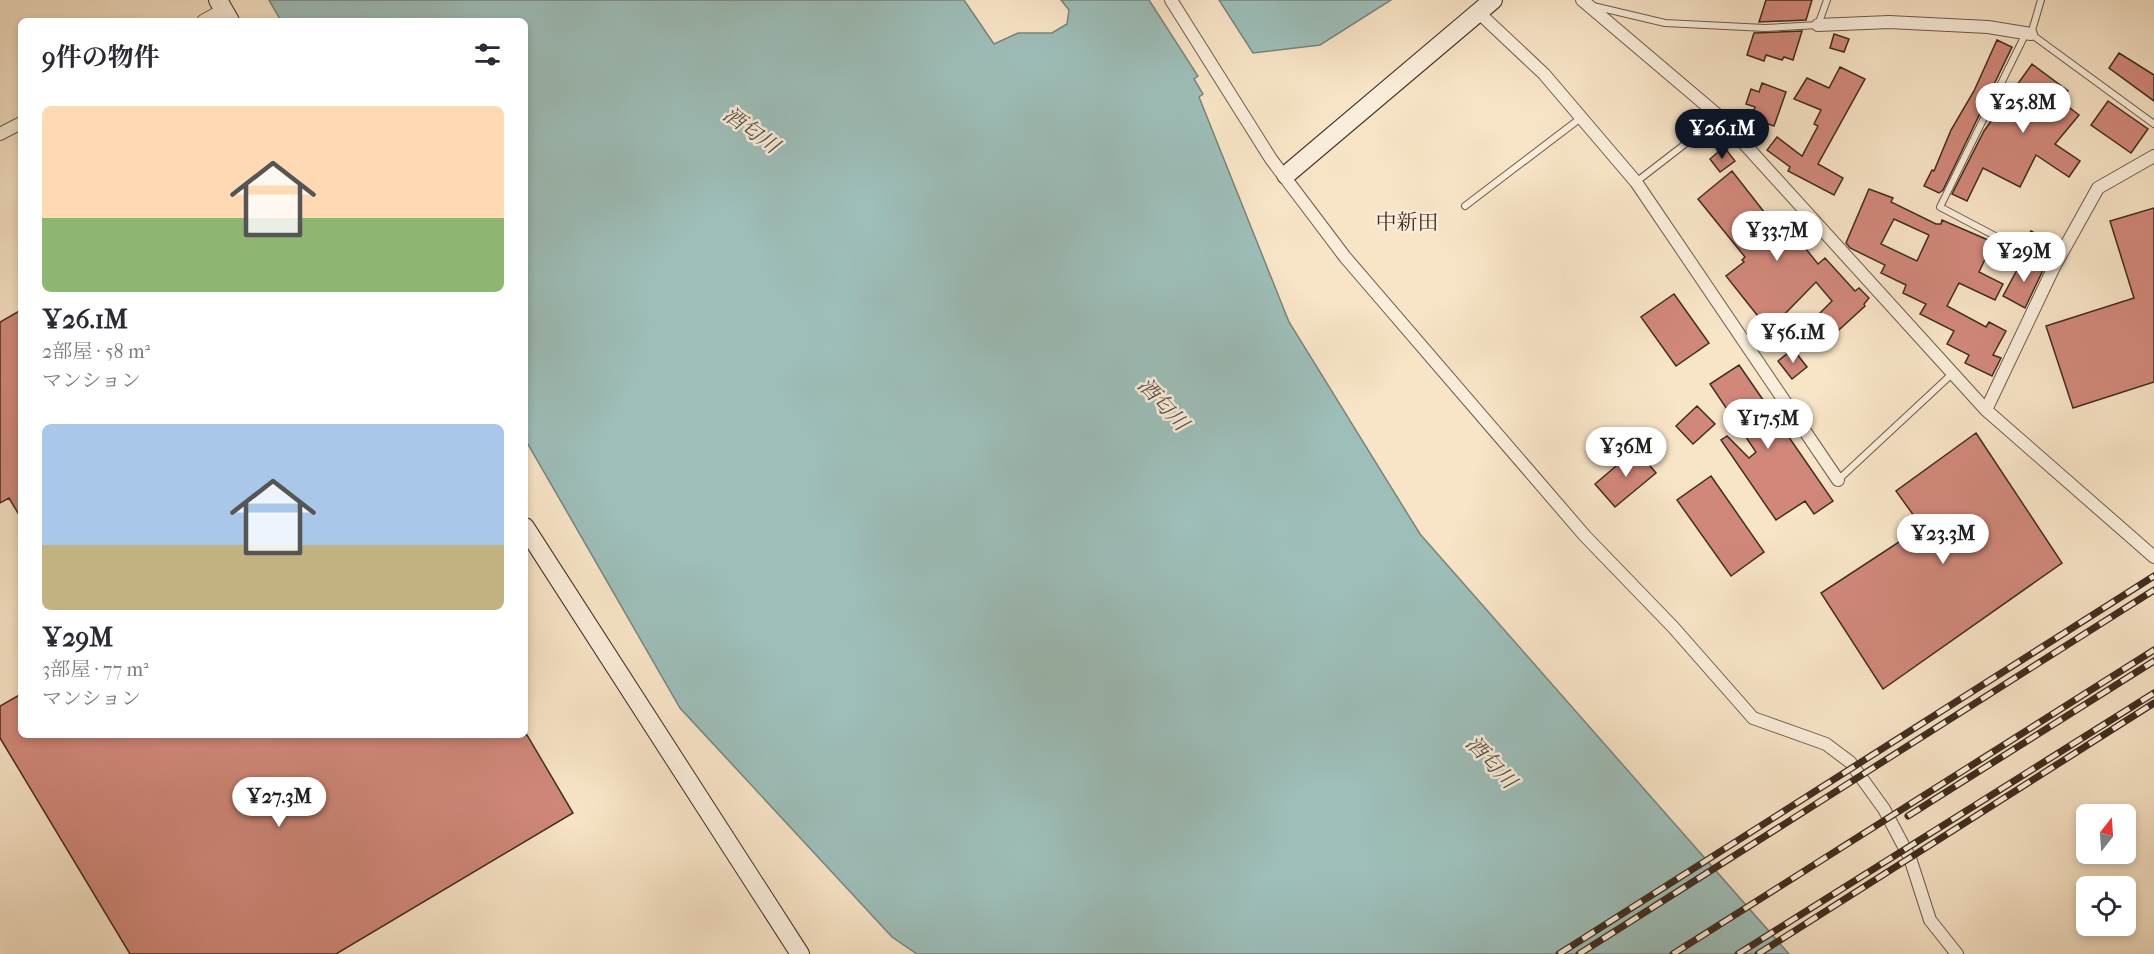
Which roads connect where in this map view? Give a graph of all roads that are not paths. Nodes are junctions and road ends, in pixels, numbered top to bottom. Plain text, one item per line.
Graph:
1 (1171, 0) edge
2 (1493, 0) edge
3 (1827, 0) edge
4 (2041, 0) edge
5 (1585, 2) edge
6 (224, 10) edge
7 (1477, 11) junction
8 (209, 18) edge
9 (1818, 25) junction
10 (2028, 33) junction
11 (1582, 116) junction
12 (1720, 117) junction
13 (2154, 124) edge
14 (18, 125) edge
15 (0, 134) edge
16 (2154, 156) edge
17 (1286, 175) junction
18 (1636, 182) junction
19 (1465, 206) dead end
20 (2054, 267) junction
21 (1953, 373) junction
22 (1986, 410) junction
23 (1838, 480) joint
24 (528, 532) edge
25 (2154, 557) edge
26 (800, 954) edge
27 (1957, 954) edge

1 - 17 street
2 - 7 street
3 - 9 lane
4 - 10 lane
5 - 9 lane
5 - 12 street
6 - 8 street
7 - 11 street
7 - 17 street
9 - 10 street
10 - 13 lane
10 - 20 lane
11 - 18 street
11 - 19 lane
12 - 18 lane
12 - 21 street
14 - 15 street
16 - 20 street
17 - 27 street
18 - 23 street
20 - 22 street
21 - 22 street
21 - 23 lane
22 - 25 street
24 - 26 street

